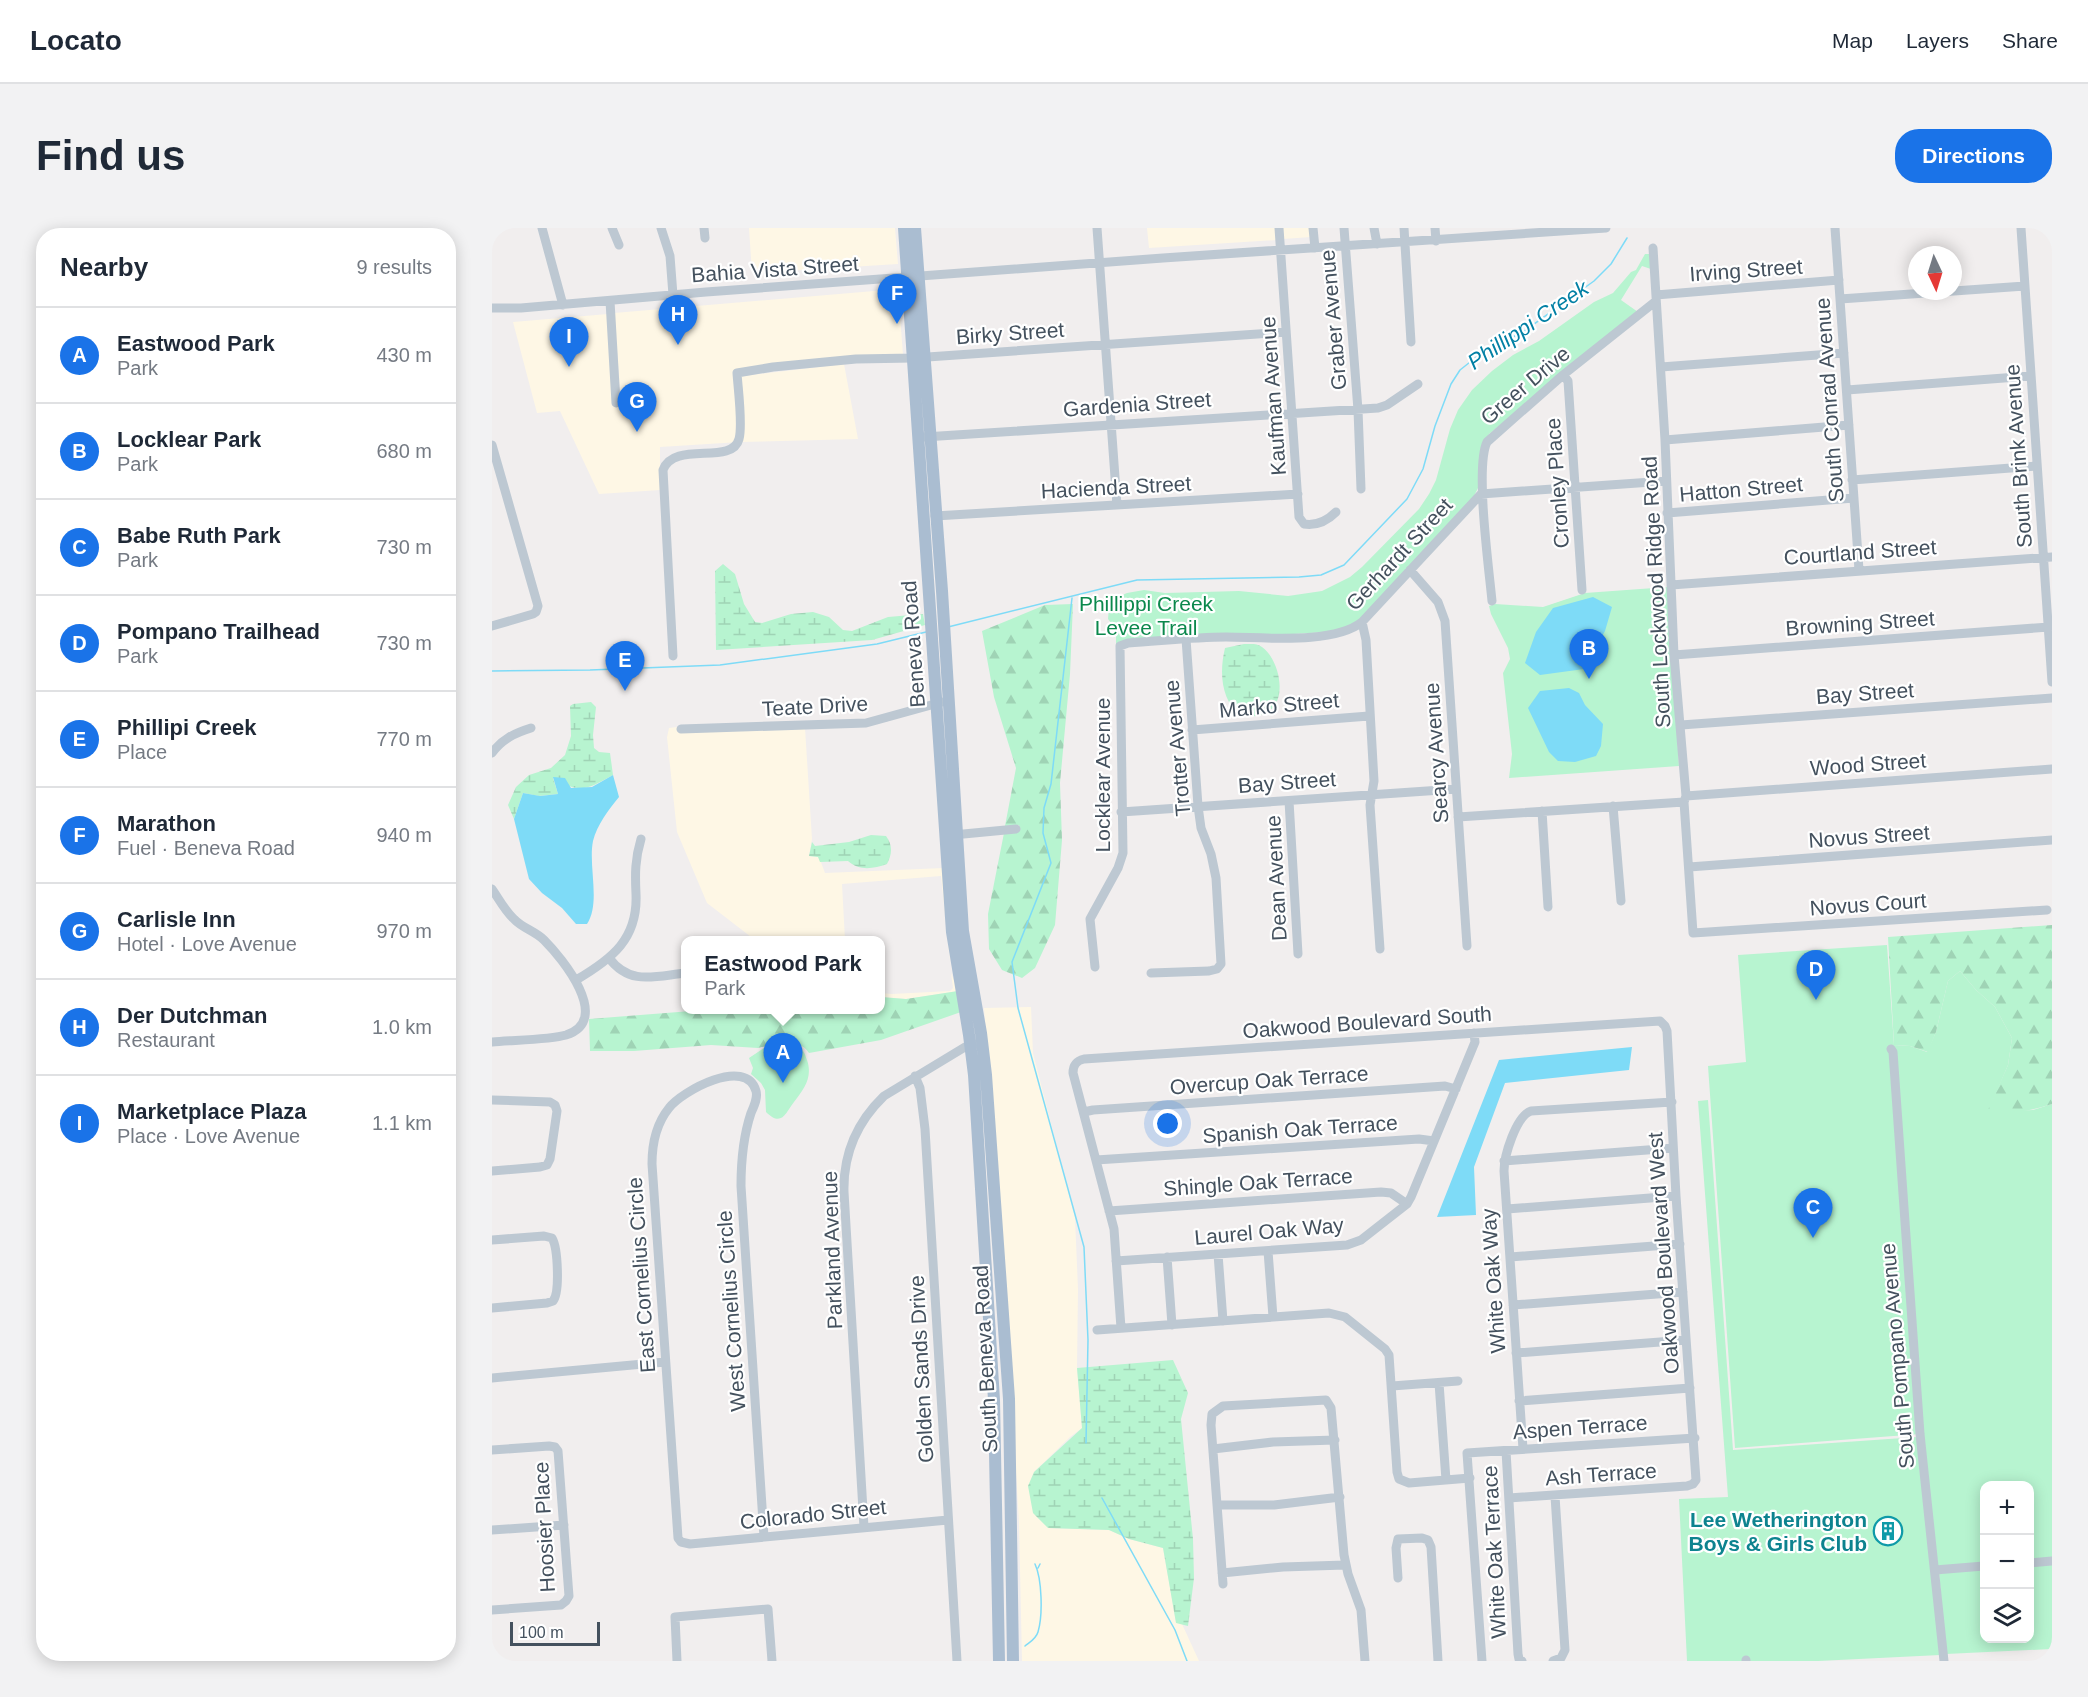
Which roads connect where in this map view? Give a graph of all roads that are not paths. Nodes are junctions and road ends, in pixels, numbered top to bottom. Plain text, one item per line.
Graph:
1 (542, 228) edge
2 (612, 228) edge
3 (661, 228) edge
4 (904, 228) edge
5 (915, 228) edge
6 (1097, 228) edge
7 (1279, 228) edge
8 (1313, 228) edge
9 (1344, 228) edge
10 (1374, 228) edge
11 (1404, 228) edge
12 (1435, 228) edge
13 (1465, 228) edge
14 (1606, 228) edge
15 (1835, 228) edge
16 (2021, 228) edge
17 (1557, 230) edge
18 (1527, 231) edge
19 (1496, 232) edge
20 (1466, 239) junction
21 (1436, 241) junction
22 (1405, 243) junction
23 (1377, 244) junction
24 (619, 245) dead end
25 (1345, 246) junction
26 (1315, 248) junction
27 (1653, 248) dead end
28 (1280, 250) junction
29 (1099, 263) junction
30 (912, 277) junction
31 (1839, 280) junction
32 (2025, 286) junction
33 (673, 295) junction
34 (1656, 298) junction
35 (1840, 299) junction
36 (610, 301) junction
37 (563, 305) junction
38 (492, 308) edge
39 (521, 308) junction
40 (492, 314) edge
41 (1286, 332) junction
42 (1411, 342) dead end
43 (1106, 345) junction
44 (1844, 353) junction
45 (919, 357) junction
46 (1661, 367) junction
47 (1563, 375) junction
48 (2030, 376) junction
49 (1418, 384) dead end
50 (1846, 390) junction
51 (616, 402) dead end
52 (1358, 410) junction
53 (1293, 412) junction
54 (1111, 424) junction
55 (1849, 425) junction
56 (924, 437) junction
57 (1665, 440) junction
58 (492, 445) edge
59 (2037, 466) junction
60 (1852, 480) junction
61 (1666, 481) junction
62 (503, 484) junction
63 (1576, 487) junction
64 (492, 488) edge
65 (1361, 489) dead end
66 (1298, 494) junction
67 (1484, 494) junction
68 (1854, 498) junction
69 (1117, 505) junction
70 (1336, 512) dead end
71 (1667, 513) junction
72 (935, 516) junction
73 (2048, 557) edge
74 (1410, 570) junction
75 (1858, 570) junction
76 (1671, 585) junction
77 (1582, 590) dead end
78 (2049, 600) edge
79 (1491, 601) dead end
80 (937, 606) junction
81 (1362, 622) junction
82 (492, 626) edge
83 (2049, 627) junction
84 (1186, 639) junction
85 (1120, 646) joint
86 (1674, 655) junction
87 (674, 656) dead end
88 (2052, 670) edge
89 (2052, 682) edge
90 (2052, 698) edge
91 (942, 703) junction
92 (1369, 716) junction
93 (1681, 725) junction
94 (531, 728) dead end
95 (681, 729) dead end
96 (1192, 730) junction
97 (492, 753) edge
98 (2052, 769) edge
99 (1456, 789) junction
100 (1372, 794) junction
101 (1685, 799) junction
102 (1289, 801) junction
103 (1198, 806) junction
104 (1613, 806) junction
105 (1542, 811) junction
106 (1121, 812) junction
107 (1458, 817) junction
108 (1016, 829) dead end
109 (951, 835) junction
110 (641, 839) dead end
111 (2052, 840) edge
112 (1689, 867) junction
113 (492, 889) edge
114 (1621, 902) dead end
115 (1548, 907) dead end
116 (2047, 910) dead end
117 (1693, 933) joint
118 (1467, 946) dead end
119 (1380, 949) dead end
120 (1298, 954) dead end
121 (609, 958) junction
122 (1095, 967) dead end
123 (1151, 973) dead end
124 (681, 974) edge
125 (576, 980) junction
126 (1662, 1022) joint
127 (1474, 1033) junction
128 (492, 1042) edge
129 (1891, 1049) dead end
130 (977, 1050) junction
131 (915, 1076) junction
132 (752, 1084) joint
133 (1456, 1089) junction
134 (492, 1100) edge
135 (1672, 1102) junction
136 (1084, 1112) junction
137 (1434, 1141) junction
138 (1673, 1148) junction
139 (1096, 1160) junction
140 (1504, 1161) junction
141 (492, 1171) edge
142 (1676, 1196) junction
143 (1407, 1204) junction
144 (1507, 1209) junction
145 (1109, 1211) junction
146 (492, 1240) edge
147 (1680, 1244) junction
148 (1268, 1251) junction
149 (1218, 1254) junction
150 (1167, 1257) junction
151 (1509, 1257) junction
152 (1116, 1261) junction
153 (1683, 1292) junction
154 (1513, 1305) junction
155 (492, 1308) edge
156 (1273, 1317) junction
157 (1222, 1321) junction
158 (1172, 1324) junction
159 (1121, 1328) junction
160 (1098, 1330) dead end
161 (1686, 1341) junction
162 (1516, 1353) junction
163 (665, 1362) junction
164 (492, 1378) edge
165 (1458, 1381) dead end
166 (1440, 1383) junction
167 (1392, 1386) junction
168 (1690, 1388) junction
169 (1520, 1401) junction
170 (1695, 1438) junction
171 (1335, 1440) junction
172 (1213, 1449) junction
173 (1523, 1449) junction
174 (492, 1450) edge
175 (1506, 1451) junction
176 (1470, 1478) junction
177 (1446, 1480) junction
178 (1695, 1482) joint
179 (1555, 1496) junction
180 (1340, 1497) junction
181 (1509, 1498) junction
182 (1217, 1505) junction
183 (948, 1520) junction
184 (564, 1525) junction
185 (864, 1527) junction
186 (492, 1530) edge
187 (764, 1537) junction
188 (676, 1540) joint
189 (2052, 1561) edge
190 (2034, 1563) edge
191 (1346, 1565) junction
192 (1980, 1566) edge
193 (1935, 1570) junction
194 (1222, 1574) junction
195 (1398, 1578) dead end
196 (1223, 1584) dead end
197 (492, 1610) edge
198 (677, 1661) edge
199 (772, 1661) edge
200 (957, 1661) edge
201 (999, 1661) edge
202 (1013, 1661) edge
203 (1365, 1661) edge
204 (1438, 1661) edge
205 (1482, 1661) edge
206 (1522, 1661) edge
207 (1553, 1661) edge
208 (1944, 1661) edge

1 - 37 street
2 - 24 street
3 - 33 street
4 - 30 main road, Beneva Road
5 - 30 main road, Beneva Road
6 - 29 street
7 - 28 street, Kaufman Avenue
8 - 26 street
9 - 25 street, Graber Avenue
10 - 23 street
11 - 22 street
12 - 21 street
13 - 20 street
14 - 17 street, Bahia Vista Street
15 - 31 street, South Conrad Avenue
16 - 32 street, South Brink Avenue
17 - 18 street, Bahia Vista Street
18 - 19 street, Bahia Vista Street
19 - 20 street, Bahia Vista Street
20 - 21 street, Bahia Vista Street
21 - 22 street, Bahia Vista Street
22 - 23 street, Bahia Vista Street
22 - 42 street
23 - 25 street, Bahia Vista Street
25 - 26 street, Bahia Vista Street
25 - 52 street, Graber Avenue
26 - 28 street, Bahia Vista Street
27 - 34 street, South Lockwood Ridge Road
28 - 29 street, Bahia Vista Street
28 - 41 street, Kaufman Avenue
29 - 30 street, Bahia Vista Street
29 - 43 street
30 - 33 street, Bahia Vista Street
30 - 45 main road, Beneva Road
31 - 34 street, Irving Street
31 - 35 street, South Conrad Avenue
32 - 35 street
32 - 48 street, South Brink Avenue
33 - 36 street, Bahia Vista Street
34 - 46 street, South Lockwood Ridge Road
34 - 47 street, Greer Drive
35 - 44 street, South Conrad Avenue
36 - 37 street, Bahia Vista Street
36 - 51 street
37 - 39 street, Bahia Vista Street
38 - 39 street, Bahia Vista Street
39 - 40 street, Bahia Vista Street
41 - 43 street, Birky Street
41 - 53 street, Kaufman Avenue
43 - 45 street, Birky Street
43 - 54 street
44 - 46 street
44 - 50 street, South Conrad Avenue
45 - 56 main road, Beneva Road
45 - 87 street, Birky Street
46 - 57 street, South Lockwood Ridge Road
47 - 63 street, Cronley Place
47 - 67 street, Greer Drive
48 - 50 street
48 - 59 street, South Brink Avenue
49 - 52 street, Graber Avenue
50 - 55 street, South Conrad Avenue
52 - 53 street, Gardenia Street
52 - 65 street, Graber Avenue
53 - 54 street, Gardenia Street
53 - 66 street, Kaufman Avenue
54 - 56 street, Gardenia Street
54 - 69 street
55 - 57 street
55 - 60 street, South Conrad Avenue
56 - 72 main road, Beneva Road
56 - 80 main road, Beneva Road
57 - 61 street, South Lockwood Ridge Road
58 - 62 street
59 - 60 street
59 - 73 street, South Brink Avenue
60 - 68 street, South Conrad Avenue
61 - 63 street, Gerhardt Street
61 - 71 street, South Lockwood Ridge Road
62 - 64 street
62 - 82 street
63 - 67 street, Gerhardt Street
63 - 77 street, Cronley Place
66 - 69 street, Hacienda Street
66 - 70 street, Kaufman Avenue
67 - 74 street, Gerhardt Street
67 - 79 street, Greer Drive
68 - 71 street, Hatton Street
68 - 75 street, South Conrad Avenue
69 - 72 street, Hacienda Street
71 - 76 street, South Lockwood Ridge Road
72 - 80 main road, Beneva Road
73 - 75 street, Courtland Street
73 - 78 street, South Brink Avenue
74 - 81 street, Gerhardt Street
74 - 99 street, Searcy Avenue
75 - 76 street, Courtland Street
76 - 86 street, South Lockwood Ridge Road
78 - 83 street, South Brink Avenue
80 - 91 main road, Beneva Road
81 - 84 street, Gerhardt Street
81 - 92 street
83 - 86 street, Browning Street
83 - 88 street, South Brink Avenue
84 - 85 street, Gerhardt Street
84 - 96 street, Trotter Avenue
85 - 106 street, Locklear Avenue
86 - 93 street, South Lockwood Ridge Road
88 - 89 street, South Brink Avenue
90 - 93 street, Bay Street
91 - 95 street, Teate Drive
91 - 109 main road, Beneva Road
92 - 96 street, Marko Street
92 - 100 street
93 - 101 street, South Lockwood Ridge Road
94 - 97 street
96 - 103 street, Trotter Avenue
98 - 101 street, Wood Street
99 - 100 street, Bay Street
99 - 107 street, Searcy Avenue
100 - 102 street, Bay Street
100 - 119 street
101 - 104 street, Wood Street
101 - 112 street, South Lockwood Ridge Road
102 - 103 street, Bay Street
102 - 120 street, Dean Avenue
103 - 106 street, Bay Street
103 - 123 street, Trotter Avenue
104 - 105 street, Wood Street
104 - 114 street
105 - 107 street, Wood Street
105 - 115 street
106 - 122 street, Locklear Avenue
107 - 118 street, Searcy Avenue
108 - 109 street
109 - 130 main road, Beneva Road
110 - 121 street
111 - 112 street, Novus Street
112 - 117 street, South Lockwood Ridge Road
113 - 125 street
116 - 117 street, Novus Court
121 - 124 street
121 - 125 street
125 - 128 street
126 - 127 street, Oakwood Boulevard South
126 - 135 street, Oakwood Boulevard West
127 - 133 street, Laurel Oak Way
127 - 136 street, Oakwood Boulevard South
129 - 193 street, South Pompano Avenue
130 - 131 street, Parkland Avenue
130 - 201 main road, South Beneva Road
130 - 202 main road, South Beneva Road
131 - 183 street, Golden Sands Drive
131 - 185 street, Parkland Avenue
132 - 163 street, East Cornelius Circle
132 - 187 street, West Cornelius Circle
133 - 136 street, Overcup Oak Terrace
133 - 137 street, Laurel Oak Way
134 - 141 street
135 - 138 street, Oakwood Boulevard West
135 - 140 street, White Oak Way
136 - 139 street
137 - 139 street, Spanish Oak Terrace
137 - 143 street, Laurel Oak Way
138 - 140 street
138 - 142 street, Oakwood Boulevard West
139 - 145 street
140 - 144 street, White Oak Way
142 - 144 street
142 - 147 street, Oakwood Boulevard West
143 - 145 street, Shingle Oak Terrace
143 - 148 street, Laurel Oak Way
144 - 151 street, White Oak Way
145 - 152 street
146 - 155 street
147 - 151 street
147 - 153 street, Oakwood Boulevard West
148 - 149 street, Laurel Oak Way
148 - 156 street
149 - 150 street, Laurel Oak Way
149 - 157 street
150 - 152 street, Laurel Oak Way
150 - 158 street
151 - 154 street, White Oak Way
152 - 159 street
153 - 154 street
153 - 161 street, Oakwood Boulevard West
154 - 162 street, White Oak Way
156 - 157 street
156 - 167 street
157 - 158 street
158 - 159 street
159 - 160 street
161 - 162 street
161 - 168 street, Oakwood Boulevard West
162 - 169 street, White Oak Way
163 - 164 street
163 - 188 street, East Cornelius Circle
165 - 166 street
166 - 167 street
166 - 177 street
167 - 177 street
168 - 169 street
168 - 170 street, Oakwood Boulevard West
169 - 173 street, White Oak Way
170 - 173 street, Aspen Terrace
170 - 178 street, Oakwood Boulevard West
171 - 172 street
171 - 172 street
171 - 180 street
172 - 182 street
173 - 175 street, Aspen Terrace
174 - 184 street, Hoosier Place
175 - 176 street, Aspen Terrace
175 - 181 street, White Oak Terrace
176 - 177 street
176 - 205 street
178 - 179 street, Ash Terrace
179 - 181 street, Ash Terrace
179 - 207 street
180 - 182 street
180 - 191 street
181 - 206 street, White Oak Terrace
182 - 194 street
183 - 185 street, Colorado Street
183 - 200 street, Golden Sands Drive
184 - 186 street
184 - 197 street, Hoosier Place
185 - 187 street, Colorado Street
187 - 188 street, Colorado Street
189 - 190 street
191 - 194 street
191 - 203 street
192 - 193 street
193 - 208 street, South Pompano Avenue
194 - 196 street
195 - 204 street
198 - 199 street

